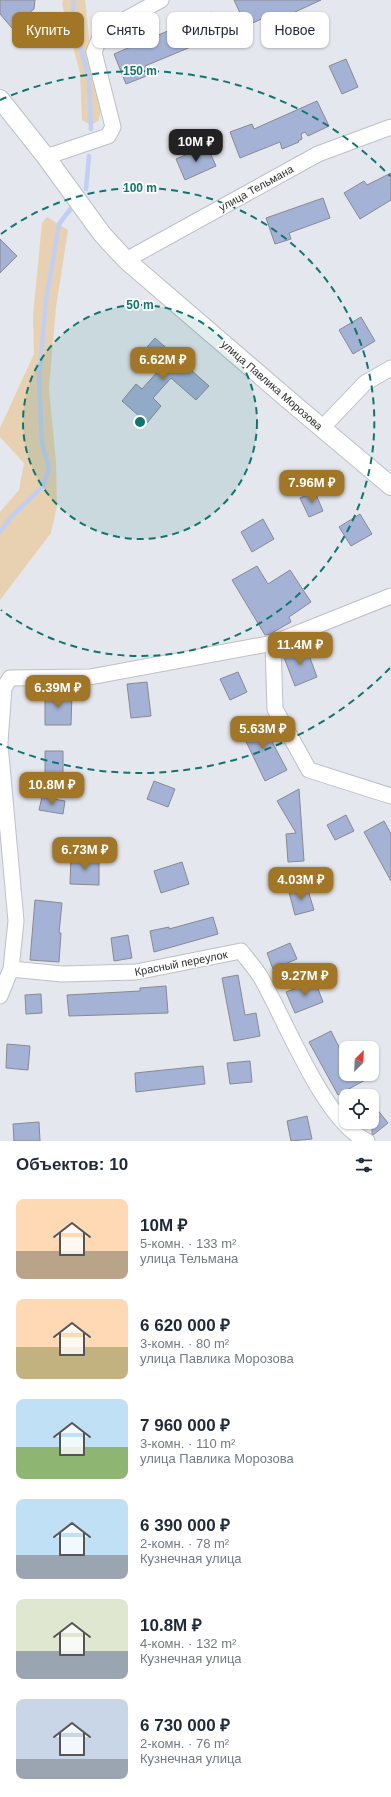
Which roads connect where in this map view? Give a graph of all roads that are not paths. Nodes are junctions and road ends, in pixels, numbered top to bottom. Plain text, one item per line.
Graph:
1 (161, 0) edge
2 (0, 99) edge
3 (391, 128) edge
4 (46, 157) junction
5 (126, 260) junction
6 (391, 368) edge
7 (322, 428) junction
8 (391, 486) edge
9 (391, 596) edge
10 (273, 644) junction
11 (2, 689) edge
12 (0, 743) edge
13 (391, 796) edge
14 (11, 969) junction
15 (0, 996) edge
16 (367, 1141) edge

1 - 4 street
2 - 4 street, улица Павлика Морозова
3 - 5 street, улица Тельмана
4 - 5 street, улица Павлика Морозова
5 - 7 street, улица Павлика Морозова
6 - 7 street
7 - 8 street, улица Павлика Морозова
9 - 10 street
10 - 11 street
10 - 13 street
11 - 12 street
12 - 14 street
14 - 15 street
14 - 16 street, Красный переулок

